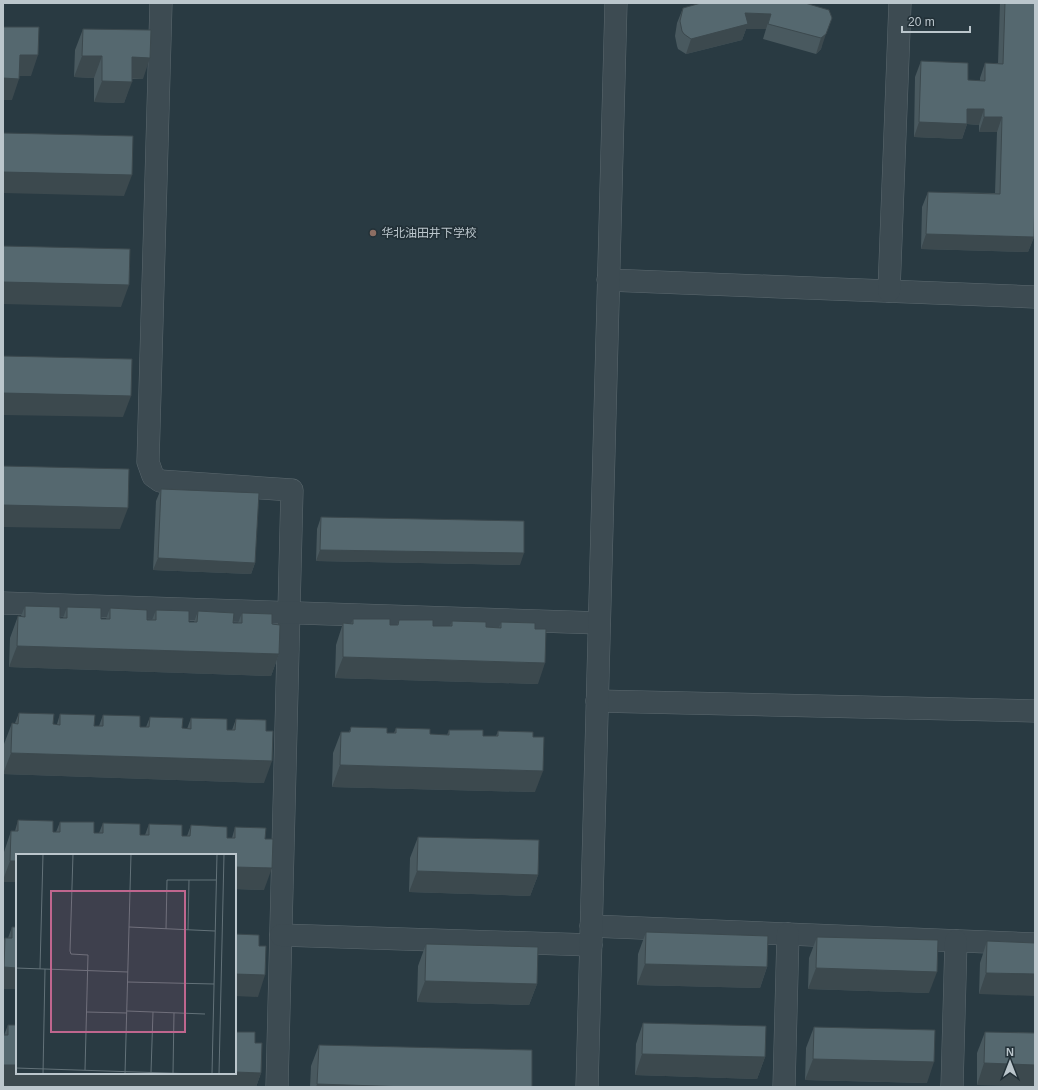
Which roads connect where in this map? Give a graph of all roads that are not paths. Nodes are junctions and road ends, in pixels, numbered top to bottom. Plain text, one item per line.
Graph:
1 (161, 3) edge
2 (616, 3) edge
3 (900, 3) edge
4 (608, 280) junction
5 (889, 291) junction
6 (1035, 298) edge
7 (3, 603) edge
8 (289, 612) junction
9 (599, 622) junction
10 (597, 701) junction
11 (1035, 711) edge
12 (788, 934) junction
13 (281, 935) junction
14 (591, 936) junction
15 (956, 941) junction
16 (1035, 944) edge
17 (277, 1087) edge
18 (587, 1087) edge
19 (784, 1087) edge
20 (952, 1087) edge

1 - 8 lane
2 - 4 lane
3 - 5 lane
4 - 5 lane
4 - 9 lane
5 - 6 lane
7 - 8 lane
8 - 9 lane
8 - 13 lane
9 - 10 lane
10 - 11 lane
10 - 14 lane
12 - 14 lane
12 - 15 lane
12 - 19 lane
13 - 14 lane
13 - 17 lane
14 - 18 lane
15 - 16 lane
15 - 20 lane

